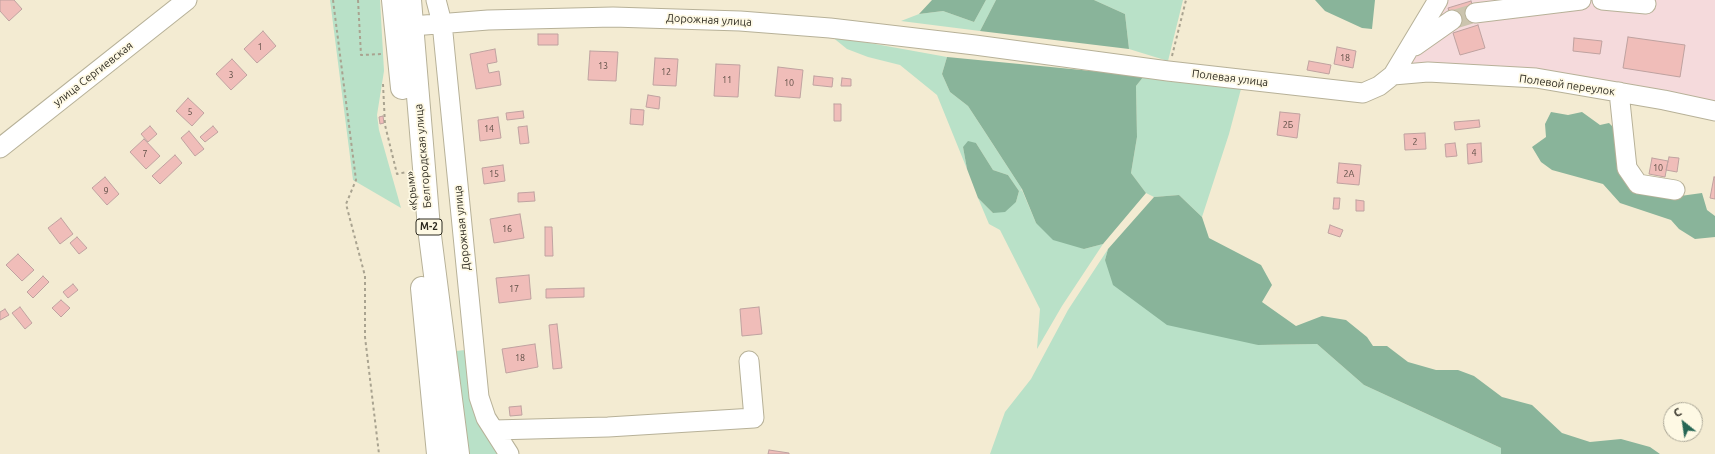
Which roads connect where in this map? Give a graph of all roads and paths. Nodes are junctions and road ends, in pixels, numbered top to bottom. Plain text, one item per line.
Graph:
1 (187, 0) edge
2 (333, 0) edge
3 (358, 0) edge
4 (393, 0) edge
5 (410, 0) edge
6 (436, 0) edge
7 (1186, 0) edge
8 (1438, 0) edge
9 (1581, 0) edge
10 (1602, 0) edge
11 (1646, 4) dead end
12 (1474, 13) tunnel mouth
13 (1452, 20) tunnel mouth
14 (442, 23) junction
15 (412, 26) junction
16 (975, 45) joint
17 (1410, 49) junction
18 (361, 55) dead end
19 (1168, 71) junction
20 (1393, 75) junction
21 (1619, 92) junction
22 (1715, 110) edge
23 (0, 148) edge
24 (1675, 190) dead end
25 (749, 362) dead end
26 (494, 430) junction
27 (379, 454) edge
28 (438, 454) edge
29 (458, 454) edge
30 (509, 454) edge

1 - 23 street, улица Сергиевская
2 - 27 path
3 - 18 path
4 - 28 main road, «Крым» / М-2
5 - 15 main road, Белгородская улица / М-2
6 - 14 street, Дорожная улица
7 - 19 path
8 - 17 street, Полевая улица
9 - 12 street
10 - 11 street
13 - 17 street
14 - 15 street, Дорожная улица
14 - 16 street, Дорожная улица
14 - 26 street, Дорожная улица
15 - 29 main road, Белгородская улица / М-2
16 - 19 street, Полевая улица
17 - 20 street, Полевая улица
19 - 20 street, Полевая улица
20 - 21 street, Полевой переулок
21 - 22 street, Полевой переулок
21 - 24 street
25 - 26 street
26 - 30 street, Дорожная улица

